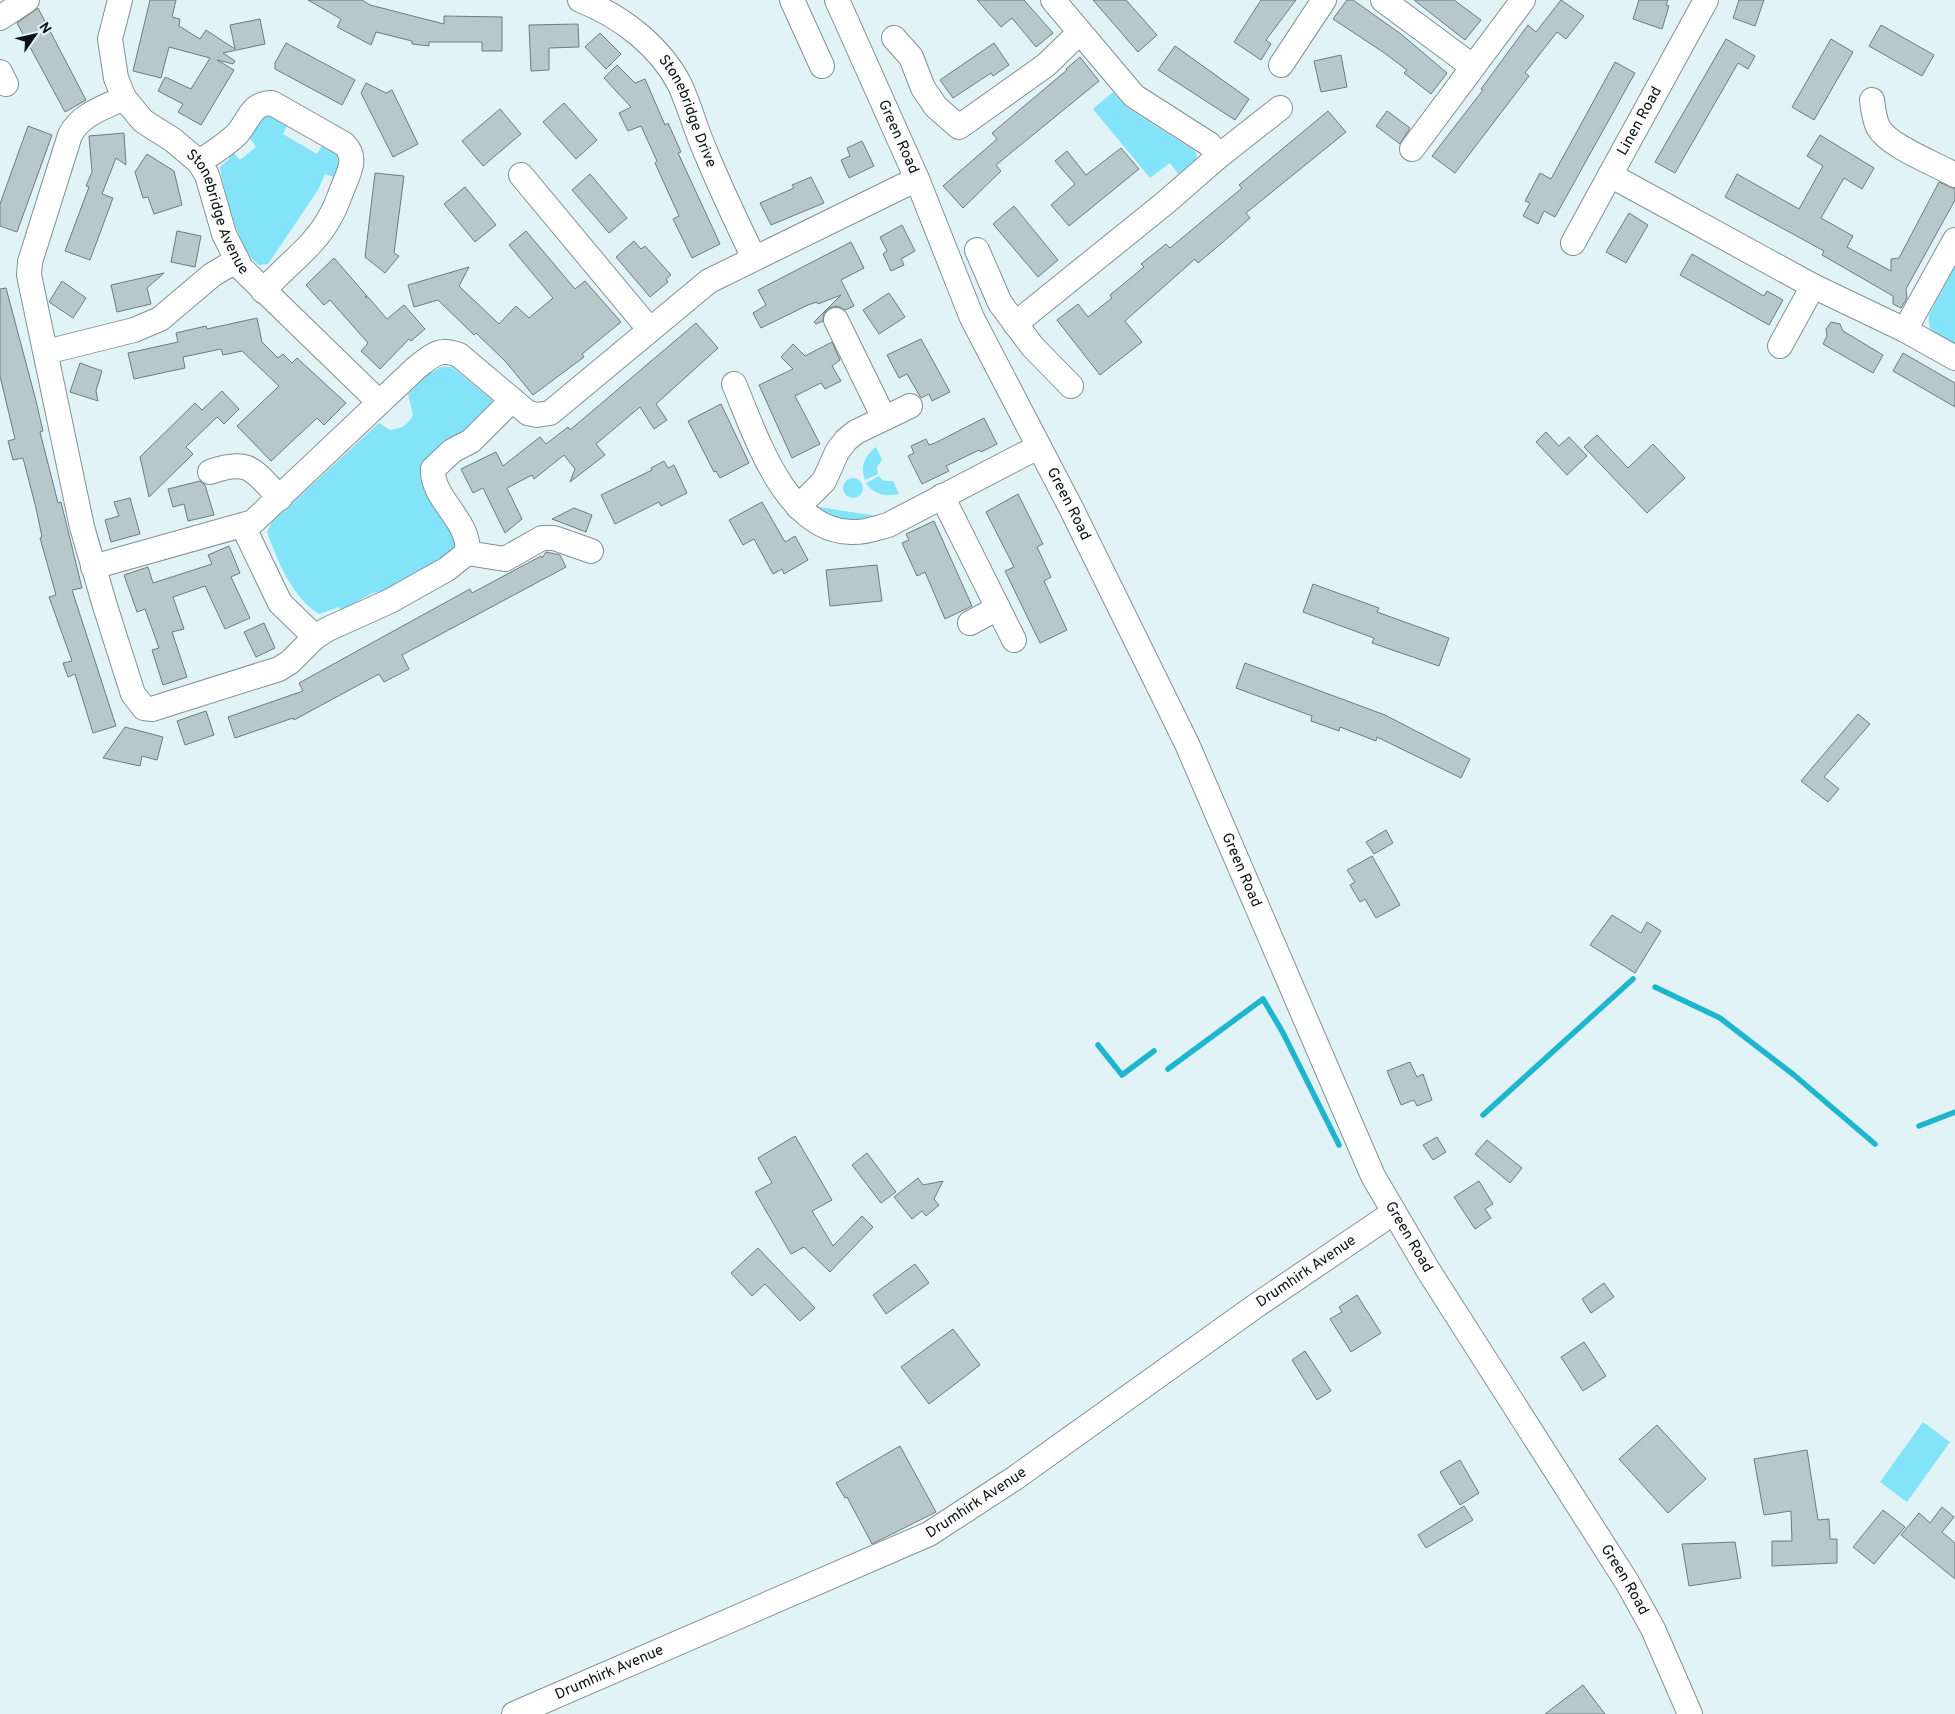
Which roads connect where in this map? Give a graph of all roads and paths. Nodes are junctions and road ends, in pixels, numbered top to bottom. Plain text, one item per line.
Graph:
1 (27, 0) edge
2 (580, 0) edge
3 (792, 0) edge
4 (837, 0) edge
5 (1053, 0) edge
6 (1324, 0) edge
7 (1383, 0) edge
8 (1523, 0) edge
9 (1706, 0) edge
10 (113, 2) edge
11 (0, 18) edge
12 (1079, 33) junction
13 (894, 38) dead end
14 (1281, 65) dead end
15 (822, 66) dead end
16 (1472, 66) junction
17 (124, 98) junction
18 (1872, 100) dead end
19 (1280, 108) dead end
20 (1412, 149) dead end
21 (1219, 156) junction
22 (198, 162) junction
23 (1955, 174) edge
24 (521, 175) dead end
25 (1610, 175) junction
26 (917, 180) junction
27 (1955, 240) edge
28 (1573, 243) dead end
29 (977, 250) dead end
30 (754, 258) junction
31 (237, 260) junction
32 (1813, 286) junction
33 (263, 291) junction
34 (836, 320) dead end
35 (1015, 324) junction
36 (650, 330) junction
37 (1905, 330) junction
38 (1780, 346) dead end
39 (46, 352) junction
40 (1955, 358) edge
41 (734, 384) dead end
42 (1071, 386) dead end
43 (512, 400) junction
44 (379, 402) junction
45 (910, 406) dead end
46 (884, 418) junction
47 (1038, 447) junction
48 (210, 472) dead end
49 (942, 496) junction
50 (280, 498) junction
51 (798, 507) junction
52 (243, 526) junction
53 (591, 551) dead end
54 (468, 553) junction
55 (93, 567) junction
56 (998, 608) junction
57 (970, 623) dead end
58 (315, 637) junction
59 (1014, 640) dead end
60 (1392, 1213) junction
61 (514, 1714) edge
62 (1690, 1714) edge

1 - 11 street
2 - 30 street, Stonebridge Drive
3 - 15 street
4 - 26 street, Green Road
5 - 12 street
6 - 14 street
7 - 16 street
8 - 16 street
9 - 25 street, Linen Road
10 - 17 street, Stonebridge Avenue
12 - 13 street
12 - 21 street
16 - 20 street
17 - 22 street, Stonebridge Avenue
17 - 39 street
18 - 23 street
19 - 21 street
21 - 35 street
22 - 31 street, Stonebridge Avenue
22 - 33 street
24 - 36 street
25 - 28 street, Linen Road
25 - 32 street
26 - 30 street
26 - 47 street, Green Road
27 - 37 street
29 - 35 street
30 - 36 street
31 - 33 street, Stonebridge Avenue
31 - 39 street
32 - 37 street
32 - 38 street
33 - 44 street, Stonebridge Avenue
34 - 46 street
35 - 42 street
36 - 43 street
37 - 40 street
39 - 55 street
41 - 51 street
43 - 44 street
43 - 54 street
44 - 50 street
45 - 46 street
46 - 51 street
47 - 49 street
47 - 60 street, Green Road
48 - 50 street
49 - 51 street
49 - 56 street
50 - 52 street
52 - 55 street
52 - 58 street
53 - 54 street
54 - 58 street
55 - 58 street
56 - 57 street
56 - 59 street
60 - 61 street, Drumhirk Avenue
60 - 62 street, Green Road

